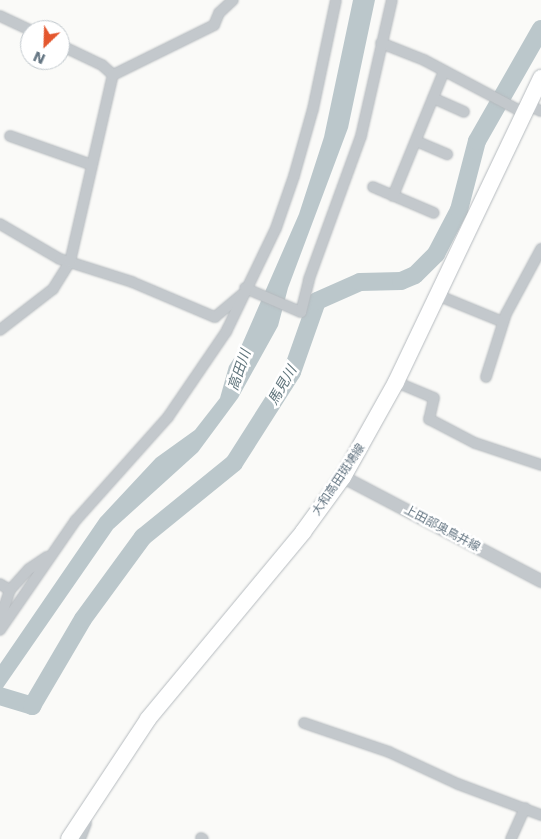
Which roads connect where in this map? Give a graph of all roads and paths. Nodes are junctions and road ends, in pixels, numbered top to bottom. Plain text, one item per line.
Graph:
1 (233, 0) edge
2 (336, 0) edge
3 (392, 0) edge
4 (0, 16) edge
5 (20, 25) edge
6 (381, 44) junction
7 (70, 50) edge
8 (444, 72) junction
9 (113, 75) junction
10 (541, 78) edge
11 (433, 98) junction
12 (531, 110) edge
13 (464, 112) dead end
14 (10, 136) dead end
15 (416, 141) junction
16 (447, 154) dead end
17 (92, 165) junction
18 (373, 188) dead end
19 (393, 196) junction
20 (434, 213) dead end
21 (0, 224) edge
22 (541, 249) edge
23 (70, 262) junction
24 (246, 290) junction
25 (437, 295) junction
26 (503, 322) junction
27 (0, 330) edge
28 (486, 376) dead end
29 (396, 382) junction
30 (541, 465) edge
31 (343, 477) junction
32 (52, 554) junction
33 (541, 581) edge
34 (0, 584) edge
35 (10, 590) junction
36 (0, 619) edge
37 (0, 630) edge
38 (304, 723) dead end
39 (99, 790) junction
40 (525, 808) junction
41 (541, 815) edge
42 (69, 839) edge
43 (80, 839) edge
44 (511, 839) edge

1 - 9 street
2 - 24 street
3 - 6 street
4 - 5 street
6 - 8 street
6 - 24 street
7 - 9 street
8 - 11 street
8 - 12 street
9 - 17 street
10 - 12 main road, 大和高田斑鳩線
11 - 13 street
11 - 15 street
12 - 25 main road, 大和高田斑鳩線
14 - 17 street
15 - 16 street
15 - 19 street
17 - 23 street
18 - 19 street
19 - 20 street
21 - 23 street
22 - 26 street
23 - 24 street
23 - 27 street
24 - 32 street
25 - 26 street
25 - 29 main road, 大和高田斑鳩線
26 - 28 street
29 - 30 street
29 - 31 main road, 大和高田斑鳩線
31 - 33 street, 上田部奥鳥井線
31 - 39 main road, 大和高田斑鳩線
32 - 35 street
32 - 37 street
34 - 35 street
35 - 36 street
38 - 40 street
39 - 42 main road, 大和高田斑鳩線
39 - 43 street
40 - 41 street
40 - 44 street

